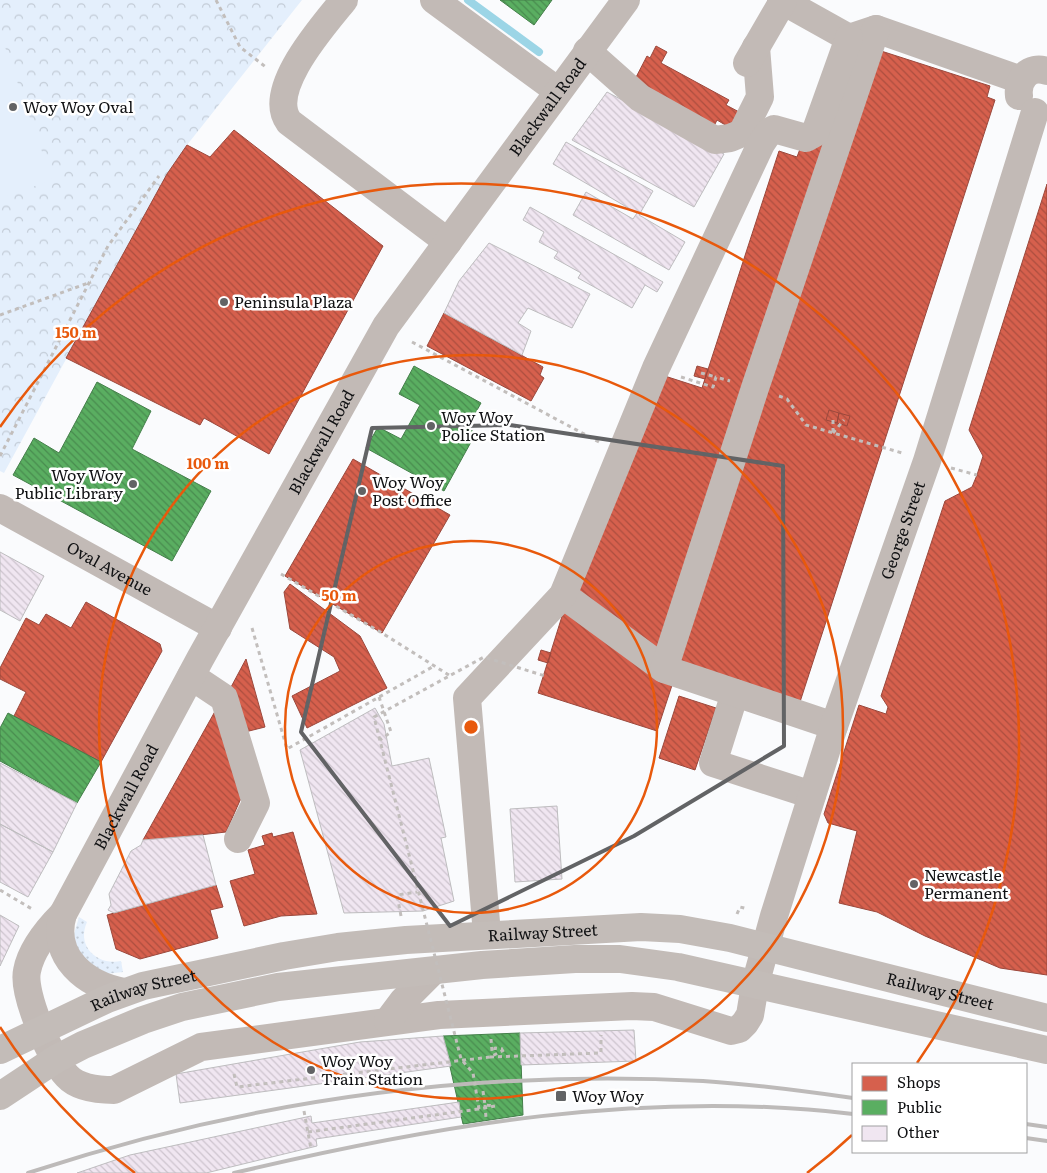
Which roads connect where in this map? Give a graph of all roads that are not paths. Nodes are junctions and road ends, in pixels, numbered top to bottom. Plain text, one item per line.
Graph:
1 (344, 0) edge
2 (434, 0) edge
3 (626, 0) edge
4 (782, 0) edge
5 (876, 29) junction
6 (849, 38) junction
7 (587, 51) junction
8 (1039, 69) edge
9 (558, 91) junction
10 (1041, 112) edge
11 (448, 242) junction
12 (0, 508) edge
13 (563, 595) junction
14 (218, 628) junction
15 (664, 669) junction
16 (191, 676) junction
17 (735, 693) junction
18 (834, 726) junction
19 (812, 795) junction
20 (238, 839) dead end
21 (64, 914) junction
22 (487, 934) junction
23 (765, 946) junction
24 (433, 971) junction
25 (755, 986) junction
26 (124, 992) junction
27 (1047, 1018) edge
28 (388, 1021) junction
29 (41, 1029) junction
30 (0, 1050) edge
31 (1047, 1050) edge
32 (56, 1059) junction
33 (0, 1096) edge

1 - 11 street
2 - 9 street
3 - 7 street, Blackwall Road
4 - 6 street
4 - 7 street
5 - 6 street
5 - 8 street
5 - 15 street
6 - 13 street
7 - 9 street, Blackwall Road
8 - 10 street
9 - 11 street, Blackwall Road
10 - 18 street, George Street
11 - 14 street, Blackwall Road
12 - 14 street, Oval Avenue
13 - 15 street
13 - 22 street
14 - 16 street, Blackwall Road
15 - 17 street
16 - 20 street
16 - 21 street, Blackwall Road
17 - 18 street
17 - 19 street
18 - 19 street, George Street
19 - 23 street, George Street
21 - 26 street, Blackwall Road
21 - 29 street, Blackwall Road
22 - 23 main road, Railway Street
22 - 26 main road, Railway Street
23 - 25 street, George Street
23 - 27 main road, Railway Street
24 - 25 main road, Railway Street
24 - 28 street
24 - 32 main road, Railway Street
25 - 28 street, George Street
25 - 31 main road, Railway Street
26 - 29 main road, Railway Street
28 - 32 street, Blackwall Road
29 - 30 main road, Railway Street
29 - 32 street, Blackwall Road
32 - 33 main road, Railway Street

